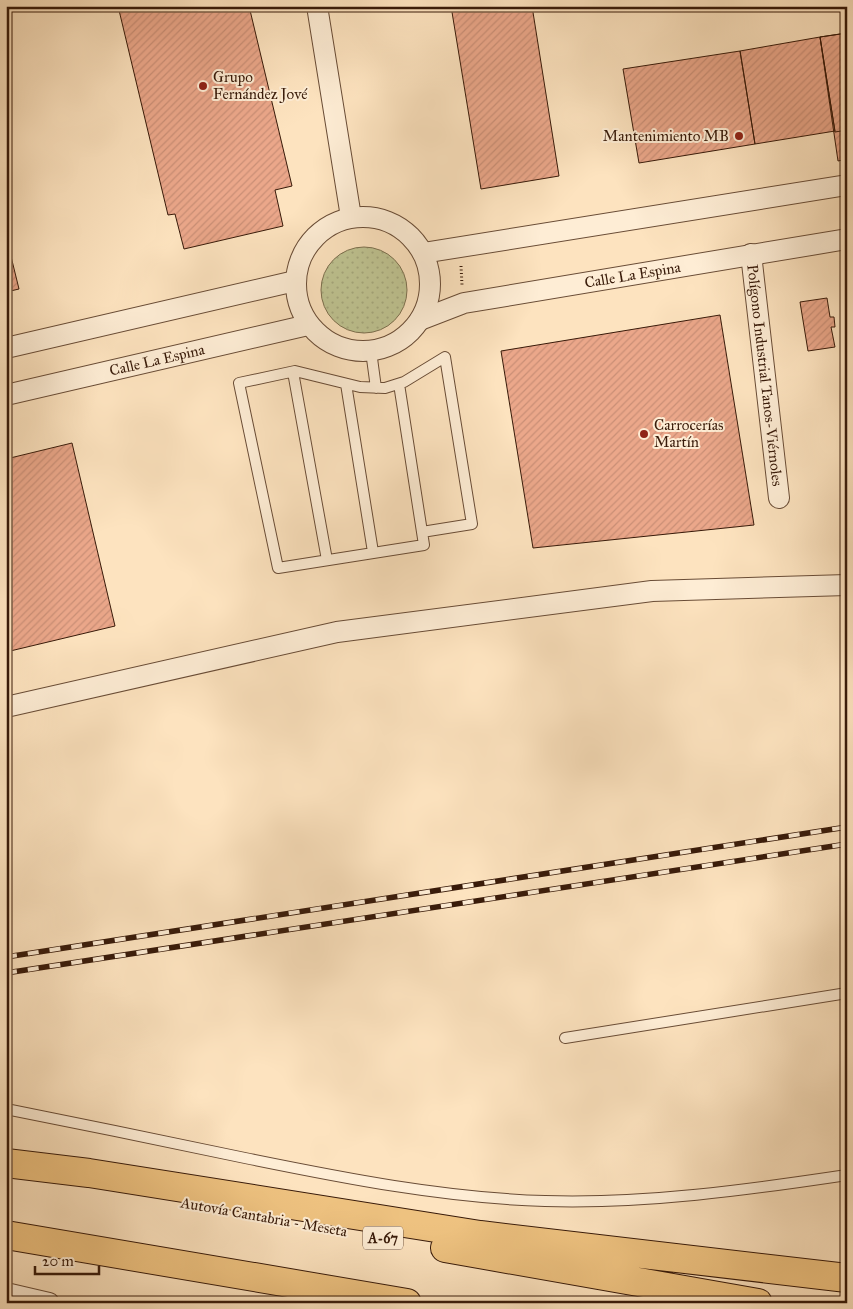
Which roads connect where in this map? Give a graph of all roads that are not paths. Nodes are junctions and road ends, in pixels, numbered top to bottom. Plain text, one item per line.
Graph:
1 (317, 6) edge
2 (847, 185) edge
3 (351, 217) junction
4 (847, 239) edge
5 (423, 254) junction
6 (751, 254) junction
7 (294, 282) junction
8 (420, 320) junction
9 (308, 325) junction
10 (6, 348) edge
11 (371, 351) junction
12 (292, 372) junction
13 (346, 384) junction
14 (399, 384) junction
15 (376, 388) junction
16 (6, 395) edge
17 (779, 498) dead end
18 (422, 532) junction
19 (374, 552) junction
20 (327, 560) junction
21 (847, 585) edge
22 (6, 707) edge
23 (847, 993) edge
24 (565, 1038) dead end
25 (6, 1108) edge
26 (6, 1163) edge
27 (847, 1175) edge
28 (6, 1176) edge
29 (6, 1235) edge
30 (216, 1271) junction
31 (847, 1278) edge
32 (6, 1293) edge
33 (49, 1303) edge
34 (330, 1303) edge
35 (407, 1303) edge
36 (758, 1303) edge

1 - 3 street
2 - 5 street
3 - 5 street, Calle La Espina
3 - 7 street, Calle La Espina
4 - 6 street, Calle La Espina
5 - 8 street, Calle La Espina
6 - 8 street, Calle La Espina
6 - 17 street, Polígono Industrial Tanos-Viérnoles
7 - 9 street, Calle La Espina
7 - 10 street
8 - 11 street, Calle La Espina
9 - 11 street, Calle La Espina
9 - 16 street, Calle La Espina
11 - 15 lane
12 - 13 lane
12 - 20 lane
12 - 20 lane
13 - 15 lane
13 - 19 lane
14 - 15 lane
14 - 18 lane
14 - 18 lane
18 - 19 lane
19 - 20 lane
21 - 22 street
23 - 24 lane
25 - 27 lane
26 - 31 highway
28 - 36 highway, Autovía Cantabria - Meseta / A-67
29 - 30 highway
30 - 34 highway
30 - 35 highway
32 - 33 street

